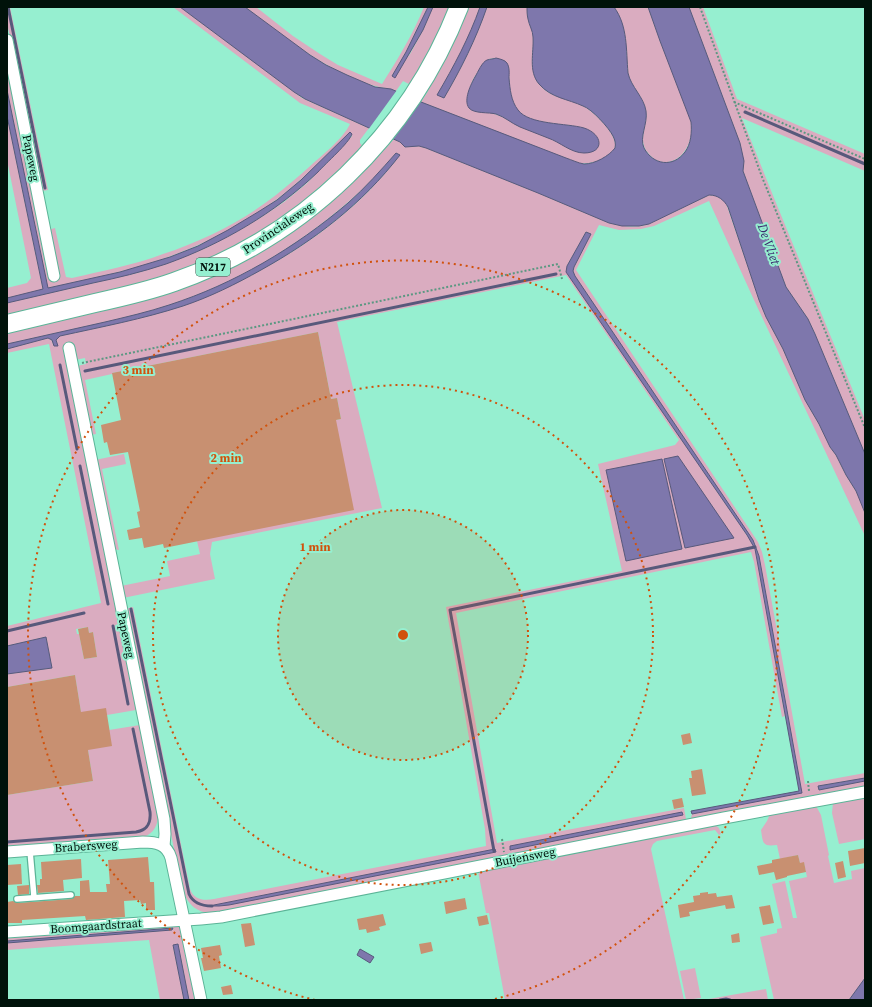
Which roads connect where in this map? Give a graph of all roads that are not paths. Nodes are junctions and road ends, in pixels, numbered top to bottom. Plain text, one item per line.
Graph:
1 (459, 7) edge
2 (7, 40) edge
3 (54, 276) dead end
4 (7, 324) edge
5 (68, 348) dead end
6 (865, 792) edge
7 (164, 846) junction
8 (30, 851) junction
9 (7, 852) edge
10 (72, 895) dead end
11 (17, 898) dead end
12 (34, 898) junction
13 (184, 920) junction
14 (7, 932) edge
15 (201, 1000) edge

1 - 4 main road, Provincialeweg / N217
2 - 3 street, Papeweg
5 - 7 street, Papeweg
6 - 13 street, Buijensweg
7 - 8 street, Brabersweg
7 - 13 street, Papeweg
8 - 9 street, Brabersweg
8 - 12 lane
10 - 12 lane
11 - 12 lane
13 - 14 street, Boomgaardstraat
13 - 15 street, Papeweg

